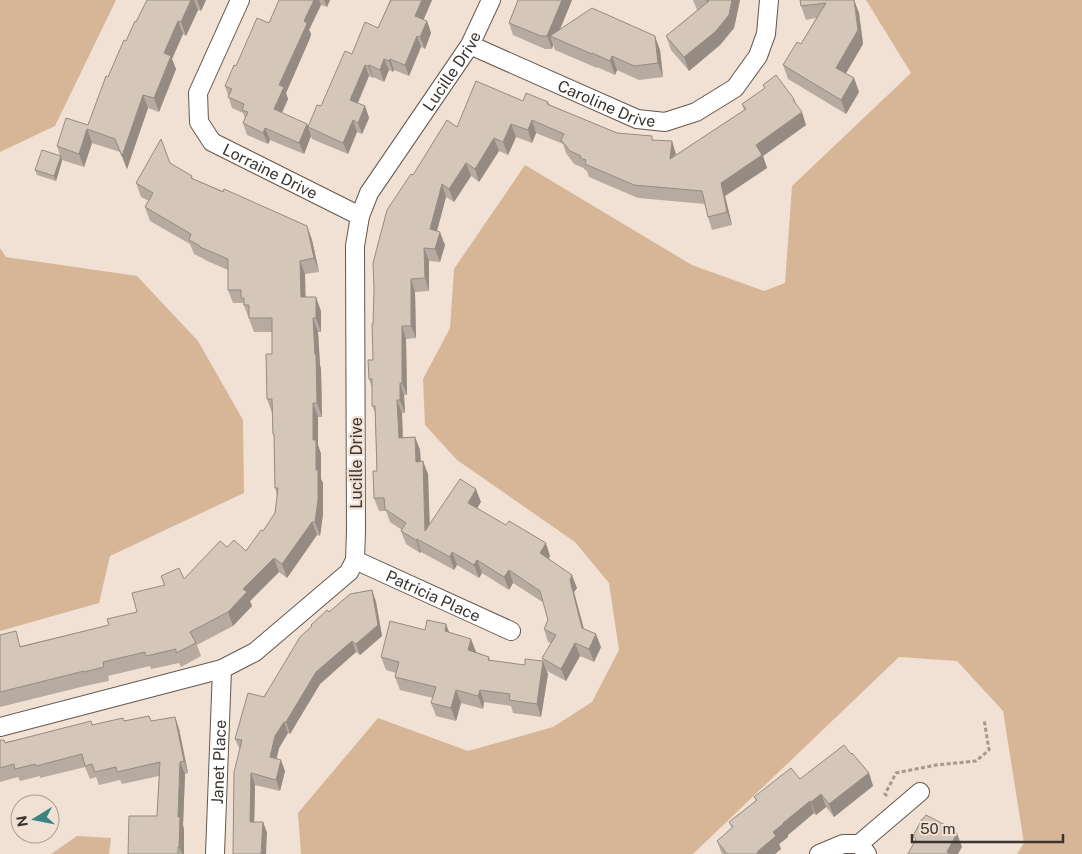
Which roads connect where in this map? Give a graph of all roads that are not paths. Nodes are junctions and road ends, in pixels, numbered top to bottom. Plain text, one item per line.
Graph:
1 (240, 0) edge
2 (491, 0) edge
3 (768, 0) edge
4 (470, 45) junction
5 (360, 216) junction
6 (356, 560) junction
7 (511, 631) dead end
8 (222, 669) junction
9 (0, 727) edge
10 (920, 792) dead end
11 (863, 849) edge
12 (215, 854) edge
13 (820, 854) edge

1 - 5 street, Lorraine Drive
2 - 4 street, Lucille Drive
3 - 4 street, Caroline Drive
4 - 5 street, Lucille Drive
5 - 6 street, Lucille Drive
6 - 7 street, Patricia Place
6 - 8 street
8 - 9 street
8 - 12 street, Janet Place
10 - 11 street
11 - 13 street

